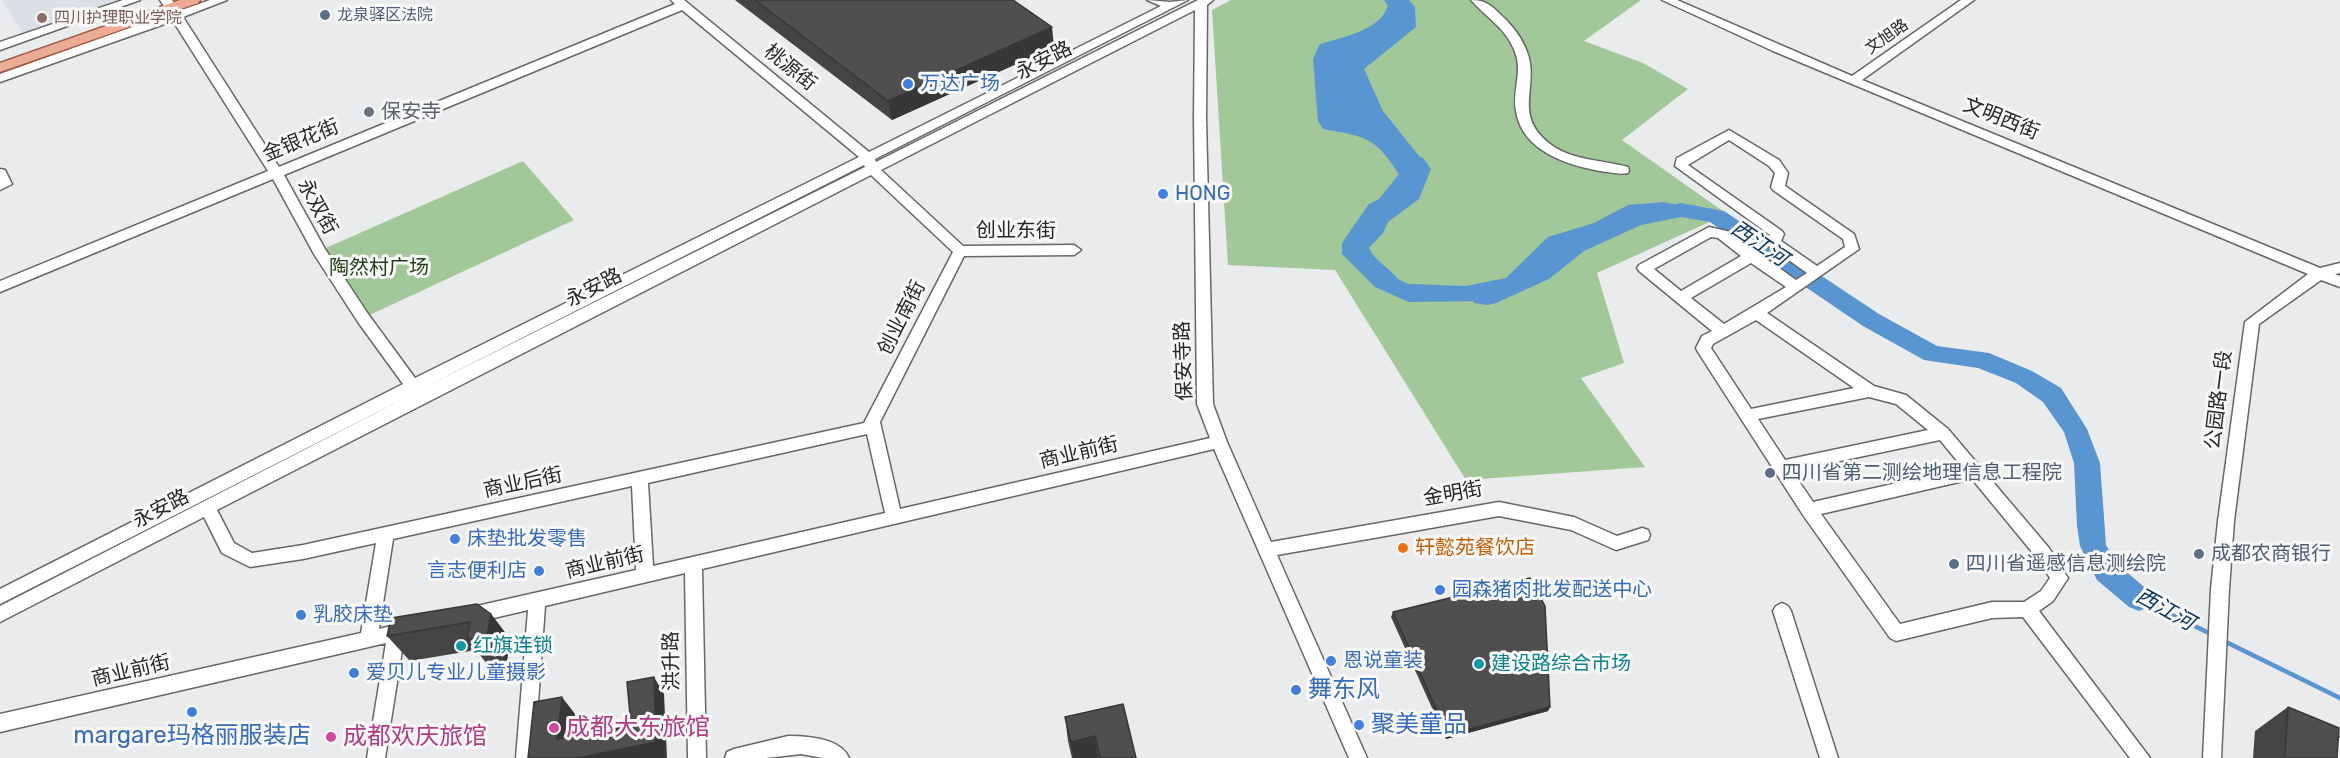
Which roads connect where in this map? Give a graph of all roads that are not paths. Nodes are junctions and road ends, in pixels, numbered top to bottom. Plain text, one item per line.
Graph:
1 (134, 0) edge
2 (193, 0) edge
3 (221, 0) edge
4 (1153, 0) edge
5 (1478, 0) edge
6 (1668, 0) edge
7 (1968, 0) edge
8 (1204, 1) edge
9 (680, 2) edge
10 (1176, 3) edge
11 (168, 6) edge
12 (0, 46) edge
13 (0, 57) edge
14 (0, 68) edge
15 (0, 78) edge
16 (1854, 80) junction
17 (870, 164) junction
18 (1623, 170) dead end
19 (0, 172) edge
20 (276, 173) junction
21 (0, 186) edge
22 (1074, 250) dead end
23 (960, 251) junction
24 (1751, 257) junction
25 (2340, 268) edge
26 (2320, 273) junction
27 (1808, 279) junction
28 (2340, 282) edge
29 (0, 286) edge
30 (1680, 298) junction
31 (1757, 313) junction
32 (1722, 332) junction
33 (1869, 391) junction
34 (417, 392) junction
35 (1746, 416) junction
36 (873, 427) junction
37 (1943, 433) junction
38 (1219, 442) junction
39 (1780, 466) junction
40 (1975, 472) junction
41 (640, 479) junction
42 (207, 507) junction
43 (1809, 510) junction
44 (894, 518) junction
45 (386, 534) junction
46 (1642, 536) dead end
47 (1266, 550) junction
48 (693, 563) junction
49 (645, 575) junction
50 (0, 597) edge
51 (537, 601) junction
52 (2027, 609) junction
53 (1782, 611) dead end
54 (0, 614) edge
55 (450, 620) edge
56 (428, 625) edge
57 (396, 633) junction
58 (369, 639) junction
59 (0, 723) edge
60 (2340, 747) edge
61 (376, 758) edge
62 (525, 758) edge
63 (697, 758) edge
64 (734, 758) edge
65 (840, 758) edge
66 (1358, 758) edge
67 (1829, 758) edge
68 (2141, 758) edge
69 (2212, 758) edge
70 (2332, 758) edge

1 - 12 street
2 - 11 main road
3 - 11 street
4 - 10 street
5 - 18 street
6 - 16 street, 文明西街
7 - 16 street, 文旭路
8 - 17 street, 永安路
8 - 38 street, 保安寺路
9 - 17 street, 桃源街
9 - 20 street, 金银花街
10 - 17 street
11 - 13 main road
11 - 14 main road
11 - 15 street
11 - 20 street, 永双街
16 - 26 street, 文明西街
17 - 23 street
17 - 34 street, 永安路
19 - 21 street
20 - 29 street, 金银花街
20 - 34 street, 永双街
22 - 23 street, 创业东街
23 - 36 street, 创业南街
24 - 27 street
24 - 30 street
24 - 30 street
25 - 26 street, 公园路一段
26 - 28 street, 文明西街
26 - 69 street, 公园路一段
27 - 27 street
27 - 31 street
30 - 32 street
31 - 32 street
31 - 33 street
32 - 35 street
33 - 35 street
33 - 37 street
34 - 42 street, 永安路
34 - 50 street
35 - 39 street
36 - 41 street, 商业后街
36 - 44 street
37 - 39 street
37 - 40 street
38 - 44 street, 商业前街
38 - 47 street, 保安寺路
39 - 43 street
40 - 43 street
40 - 52 street
41 - 45 street, 商业后街
41 - 49 street
42 - 45 street, 商业后街
42 - 54 street, 永安路
43 - 52 street
44 - 48 street, 商业前街
45 - 58 street
46 - 47 street, 金明街
47 - 66 street, 保安寺路
48 - 49 street, 商业前街
48 - 63 street, 洪升路
49 - 51 street, 商业前街
51 - 55 street, 商业前街
51 - 62 street
52 - 68 street
53 - 67 street
56 - 57 street, 商业前街
57 - 58 street, 商业前街
57 - 61 street
58 - 59 street, 商业前街
60 - 70 street
64 - 65 street

